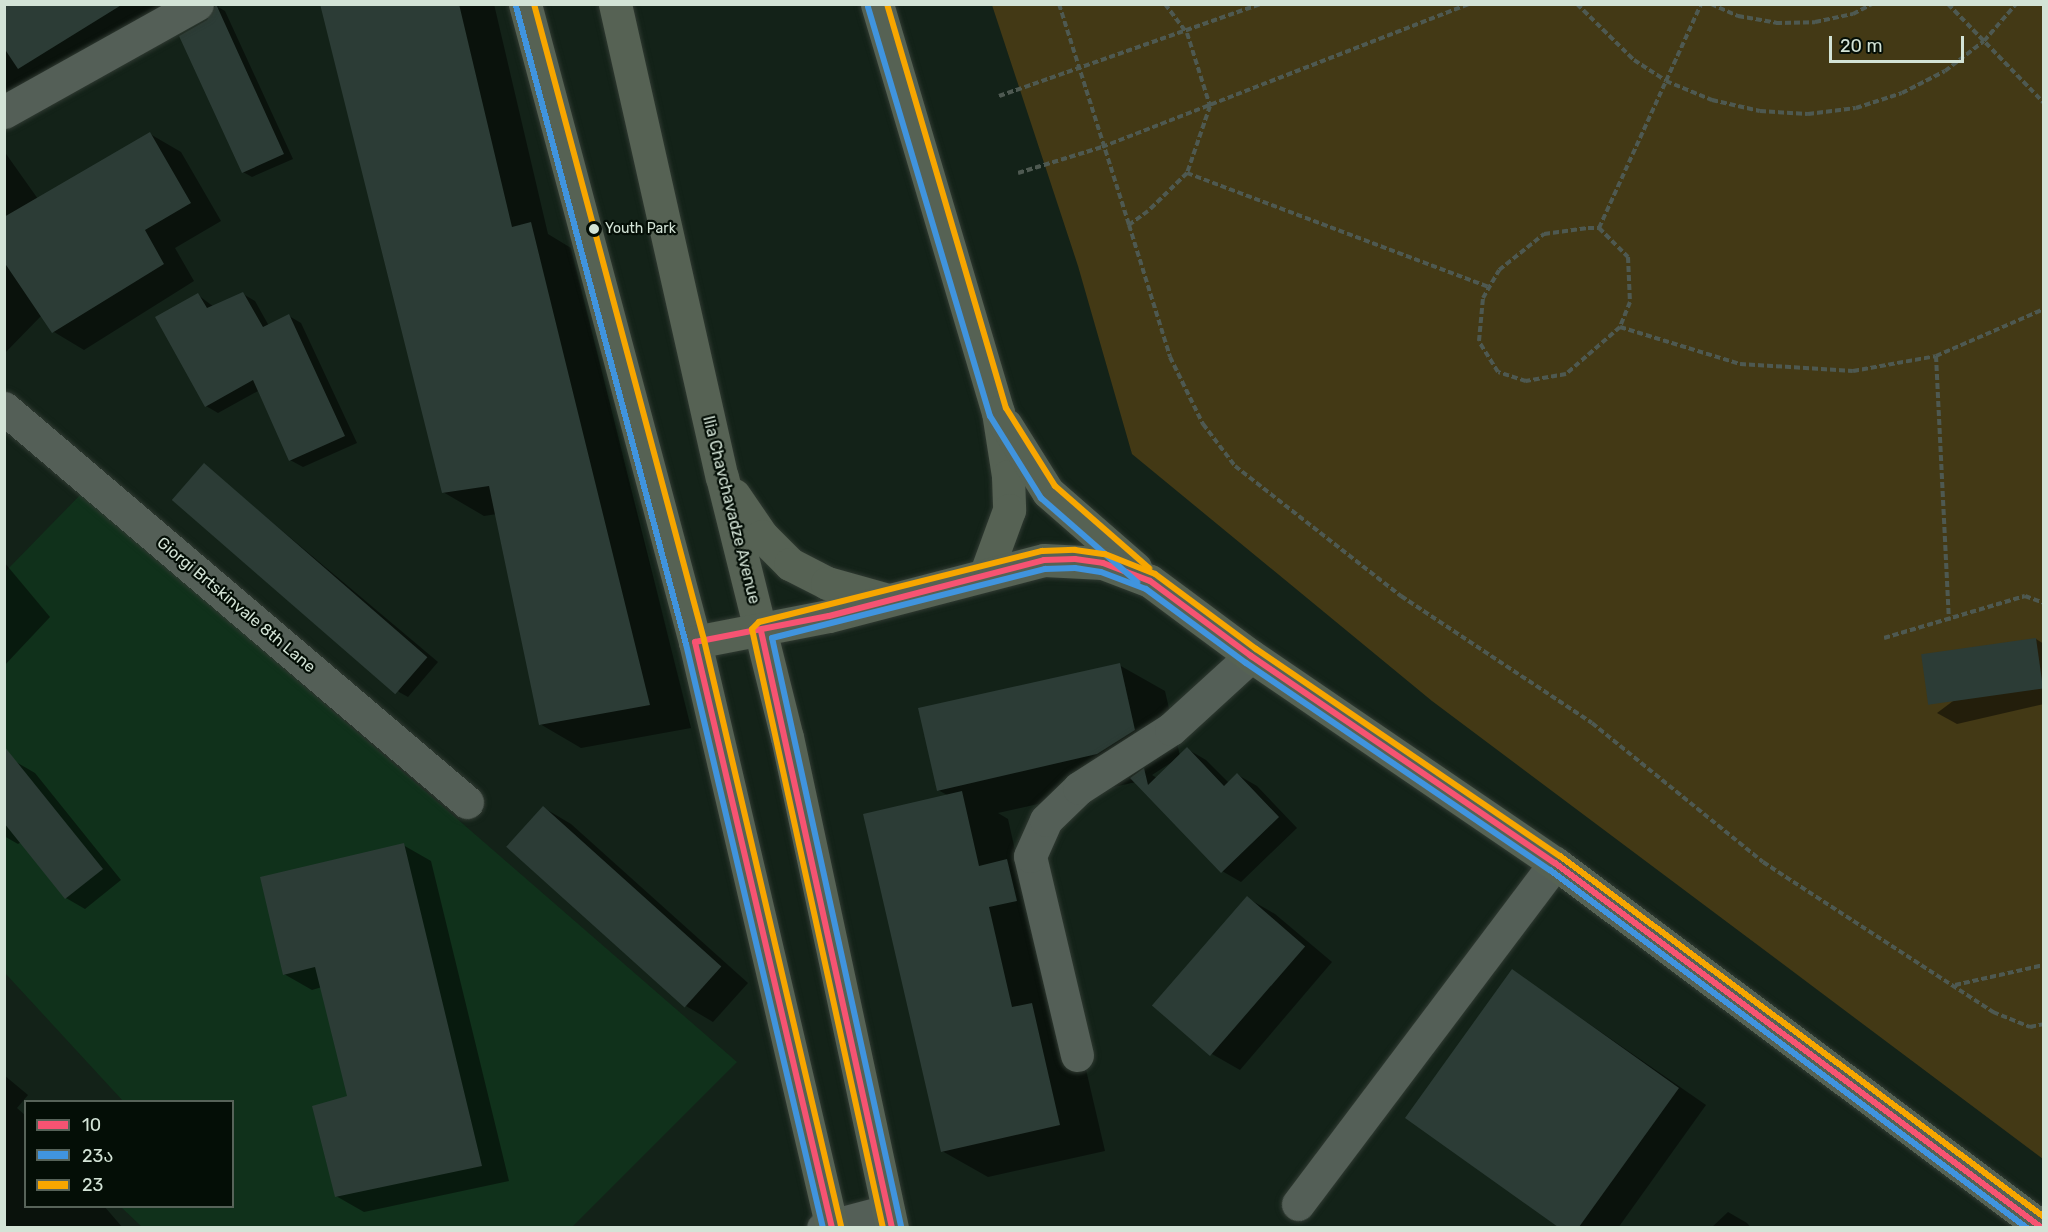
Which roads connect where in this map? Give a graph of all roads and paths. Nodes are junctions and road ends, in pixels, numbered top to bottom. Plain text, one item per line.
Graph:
1 (197, 4) edge
2 (525, 4) edge
3 (615, 4) edge
4 (877, 4) edge
5 (1059, 4) edge
6 (1165, 4) edge
7 (1260, 4) edge
8 (1470, 4) edge
9 (1577, 4) edge
10 (1701, 4) edge
11 (1711, 4) edge
12 (1872, 4) edge
13 (1948, 4) edge
14 (2016, 4) edge
15 (1187, 33) junction
16 (1984, 41) junction
17 (1079, 70) junction
18 (1666, 81) junction
19 (999, 96) dead end
20 (2043, 103) edge
21 (1210, 106) junction
22 (4, 112) edge
23 (1102, 147) junction
24 (1018, 173) dead end
25 (1187, 173) junction
26 (1129, 225) junction
27 (1599, 228) junction
28 (1489, 287) junction
29 (2043, 309) edge
30 (1620, 327) junction
31 (1936, 356) junction
32 (4, 408) edge
33 (998, 412) junction
34 (722, 477) junction
35 (986, 573) junction
36 (1150, 581) junction
37 (890, 600) junction
38 (2043, 603) edge
39 (1949, 621) junction
40 (760, 631) junction
41 (1884, 638) dead end
42 (695, 642) junction
43 (1251, 656) junction
44 (467, 802) dead end
45 (1555, 863) junction
46 (2043, 965) edge
47 (1954, 985) junction
48 (2043, 1024) edge
49 (1077, 1055) dead end
50 (1298, 1204) dead end
51 (890, 1219) edge
52 (829, 1226) edge
53 (2043, 1227) edge

1 - 22 street
2 - 42 main road
3 - 34 main road, Ilia Chavchavadze Avenue
4 - 33 main road
5 - 17 path
6 - 15 path
7 - 15 path
8 - 21 path
9 - 18 path
10 - 18 path
11 - 12 path
13 - 16 path
14 - 16 path
15 - 17 path
15 - 21 path
16 - 18 path
16 - 20 path
17 - 19 path
17 - 23 path
18 - 27 path
21 - 23 path
21 - 25 path
23 - 24 path
23 - 26 path
25 - 26 path
25 - 28 path
26 - 47 path
27 - 28 path
27 - 30 path
28 - 30 path
29 - 31 path
30 - 31 path
31 - 39 path
32 - 44 street, Giorgi Brtskinvale 8th Lane
33 - 35 main road
33 - 36 main road
34 - 37 main road
34 - 40 main road, Ilia Chavchavadze Avenue
35 - 36 main road
35 - 37 main road
36 - 43 main road
37 - 40 main road
38 - 39 path
39 - 41 path
40 - 42 main road
40 - 51 main road, Ilia Chavchavadze Avenue
42 - 52 main road
43 - 45 main road
43 - 49 street
45 - 50 street
45 - 53 main road
46 - 47 path
47 - 48 path
51 - 52 street

